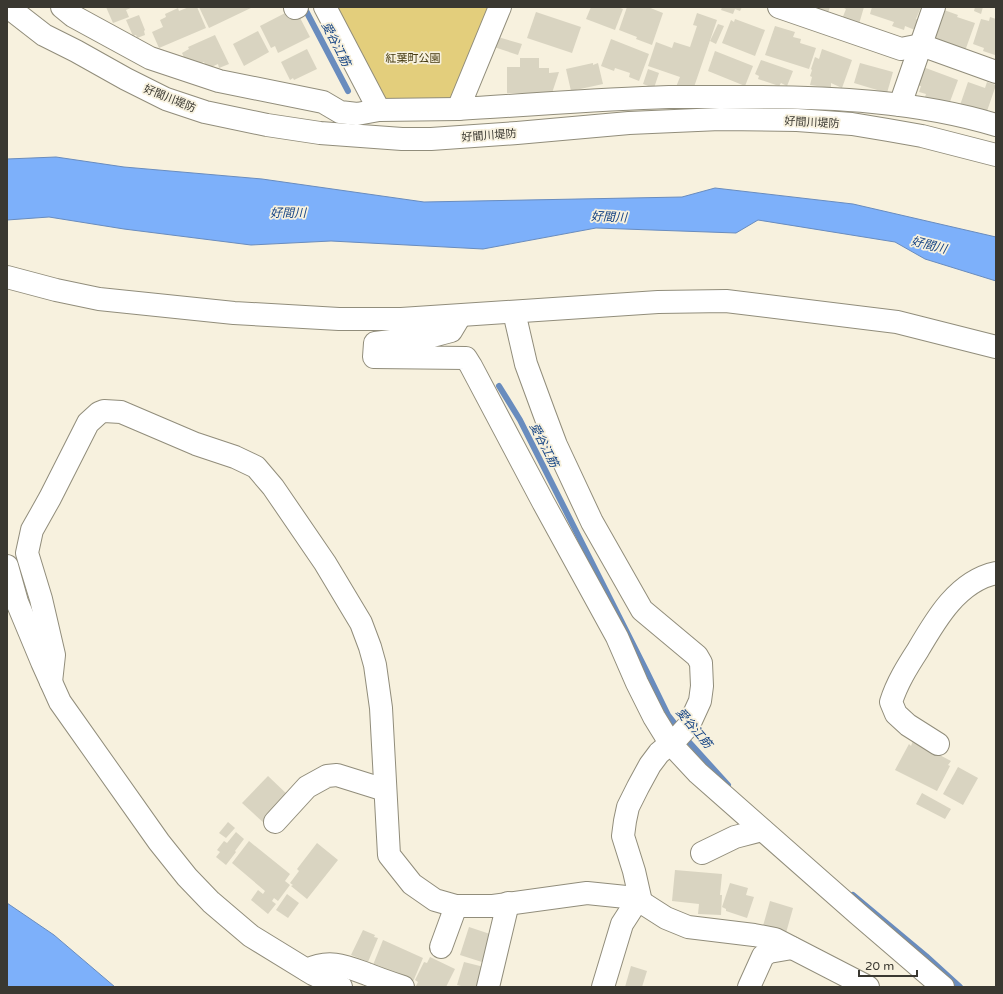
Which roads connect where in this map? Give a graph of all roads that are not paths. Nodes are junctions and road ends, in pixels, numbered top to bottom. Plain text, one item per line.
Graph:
1 (8, 7) edge
2 (62, 7) edge
3 (325, 7) edge
4 (500, 7) edge
5 (779, 7) edge
6 (934, 7) edge
7 (922, 45) junction
8 (996, 72) edge
9 (900, 106) junction
10 (458, 109) junction
11 (379, 110) junction
12 (996, 126) edge
13 (996, 155) edge
14 (7, 277) edge
15 (514, 312) junction
16 (460, 316) junction
17 (996, 347) edge
18 (7, 566) edge
19 (996, 573) edge
20 (51, 682) junction
21 (670, 743) junction
22 (938, 744) dead end
23 (385, 790) junction
24 (275, 822) dead end
25 (762, 830) junction
26 (702, 853) dead end
27 (641, 902) junction
28 (508, 903) junction
29 (456, 906) junction
30 (441, 947) dead end
31 (792, 948) junction
32 (307, 970) junction
33 (341, 987) edge
34 (402, 987) edge
35 (488, 987) edge
36 (603, 987) edge
37 (750, 987) edge
38 (868, 987) edge
39 (943, 987) edge

1 - 13 street, 好間川堤防
2 - 11 street
3 - 11 street
4 - 10 street
5 - 7 street
6 - 7 street
7 - 8 street
7 - 9 street
9 - 10 street
9 - 12 street
10 - 11 street
14 - 16 street
15 - 16 street
15 - 17 street
15 - 21 street
16 - 21 street
18 - 20 street
19 - 22 street
20 - 23 street
20 - 32 street
21 - 25 street
21 - 27 street
23 - 24 street
23 - 29 street
25 - 26 street
25 - 39 street
27 - 28 street
27 - 31 street
27 - 36 street
28 - 29 street
28 - 35 street
29 - 30 street
31 - 37 street
31 - 38 street
32 - 33 street
32 - 34 street

